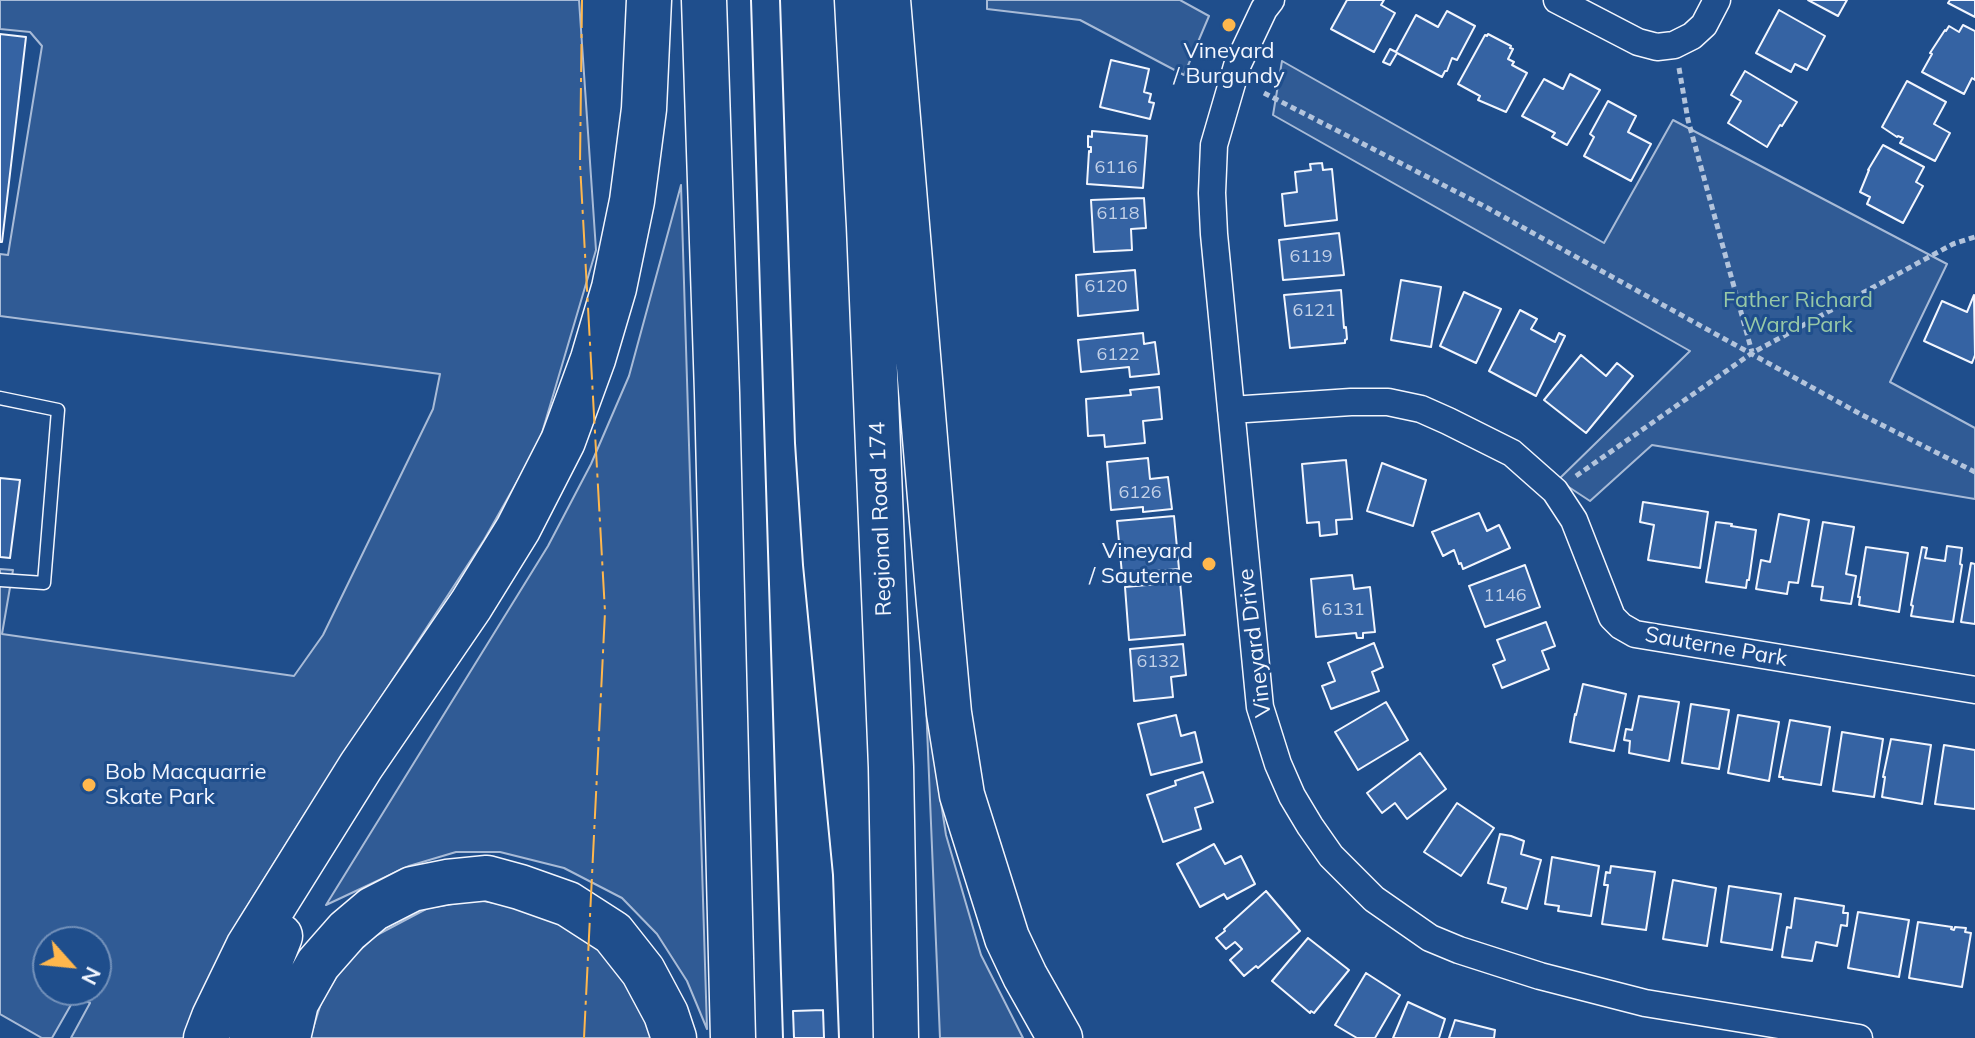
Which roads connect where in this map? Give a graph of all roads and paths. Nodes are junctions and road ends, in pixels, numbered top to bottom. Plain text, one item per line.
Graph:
1 (649, 0) edge
2 (704, 0) edge
3 (857, 0) edge
4 (888, 0) edge
5 (1271, 0) edge
6 (1557, 0) edge
7 (1717, 0) edge
8 (1674, 45) junction
9 (1264, 93) dead end
10 (1975, 237) edge
11 (1752, 353) junction
12 (0, 398) edge
13 (1231, 410) junction
14 (1975, 472) edge
15 (1555, 491) junction
16 (0, 580) edge
17 (1975, 690) edge
18 (320, 833) junction
19 (206, 1038) edge
20 (252, 1038) edge
21 (288, 1038) edge
22 (674, 1038) edge
23 (733, 1038) edge
24 (898, 1038) edge
25 (1060, 1038) edge
26 (1859, 1038) edge

1 - 18 highway
2 - 23 highway
3 - 24 highway, Regional Road 174
4 - 25 highway
5 - 13 street, Vineyard Drive
6 - 8 street
7 - 8 street
8 - 11 path
9 - 11 path
10 - 11 path
11 - 14 path
11 - 15 path
12 - 16 lane
13 - 15 street, Sauterne Park
13 - 26 street, Vineyard Drive
15 - 17 street, Sauterne Park
18 - 19 highway
18 - 20 highway
21 - 22 highway

